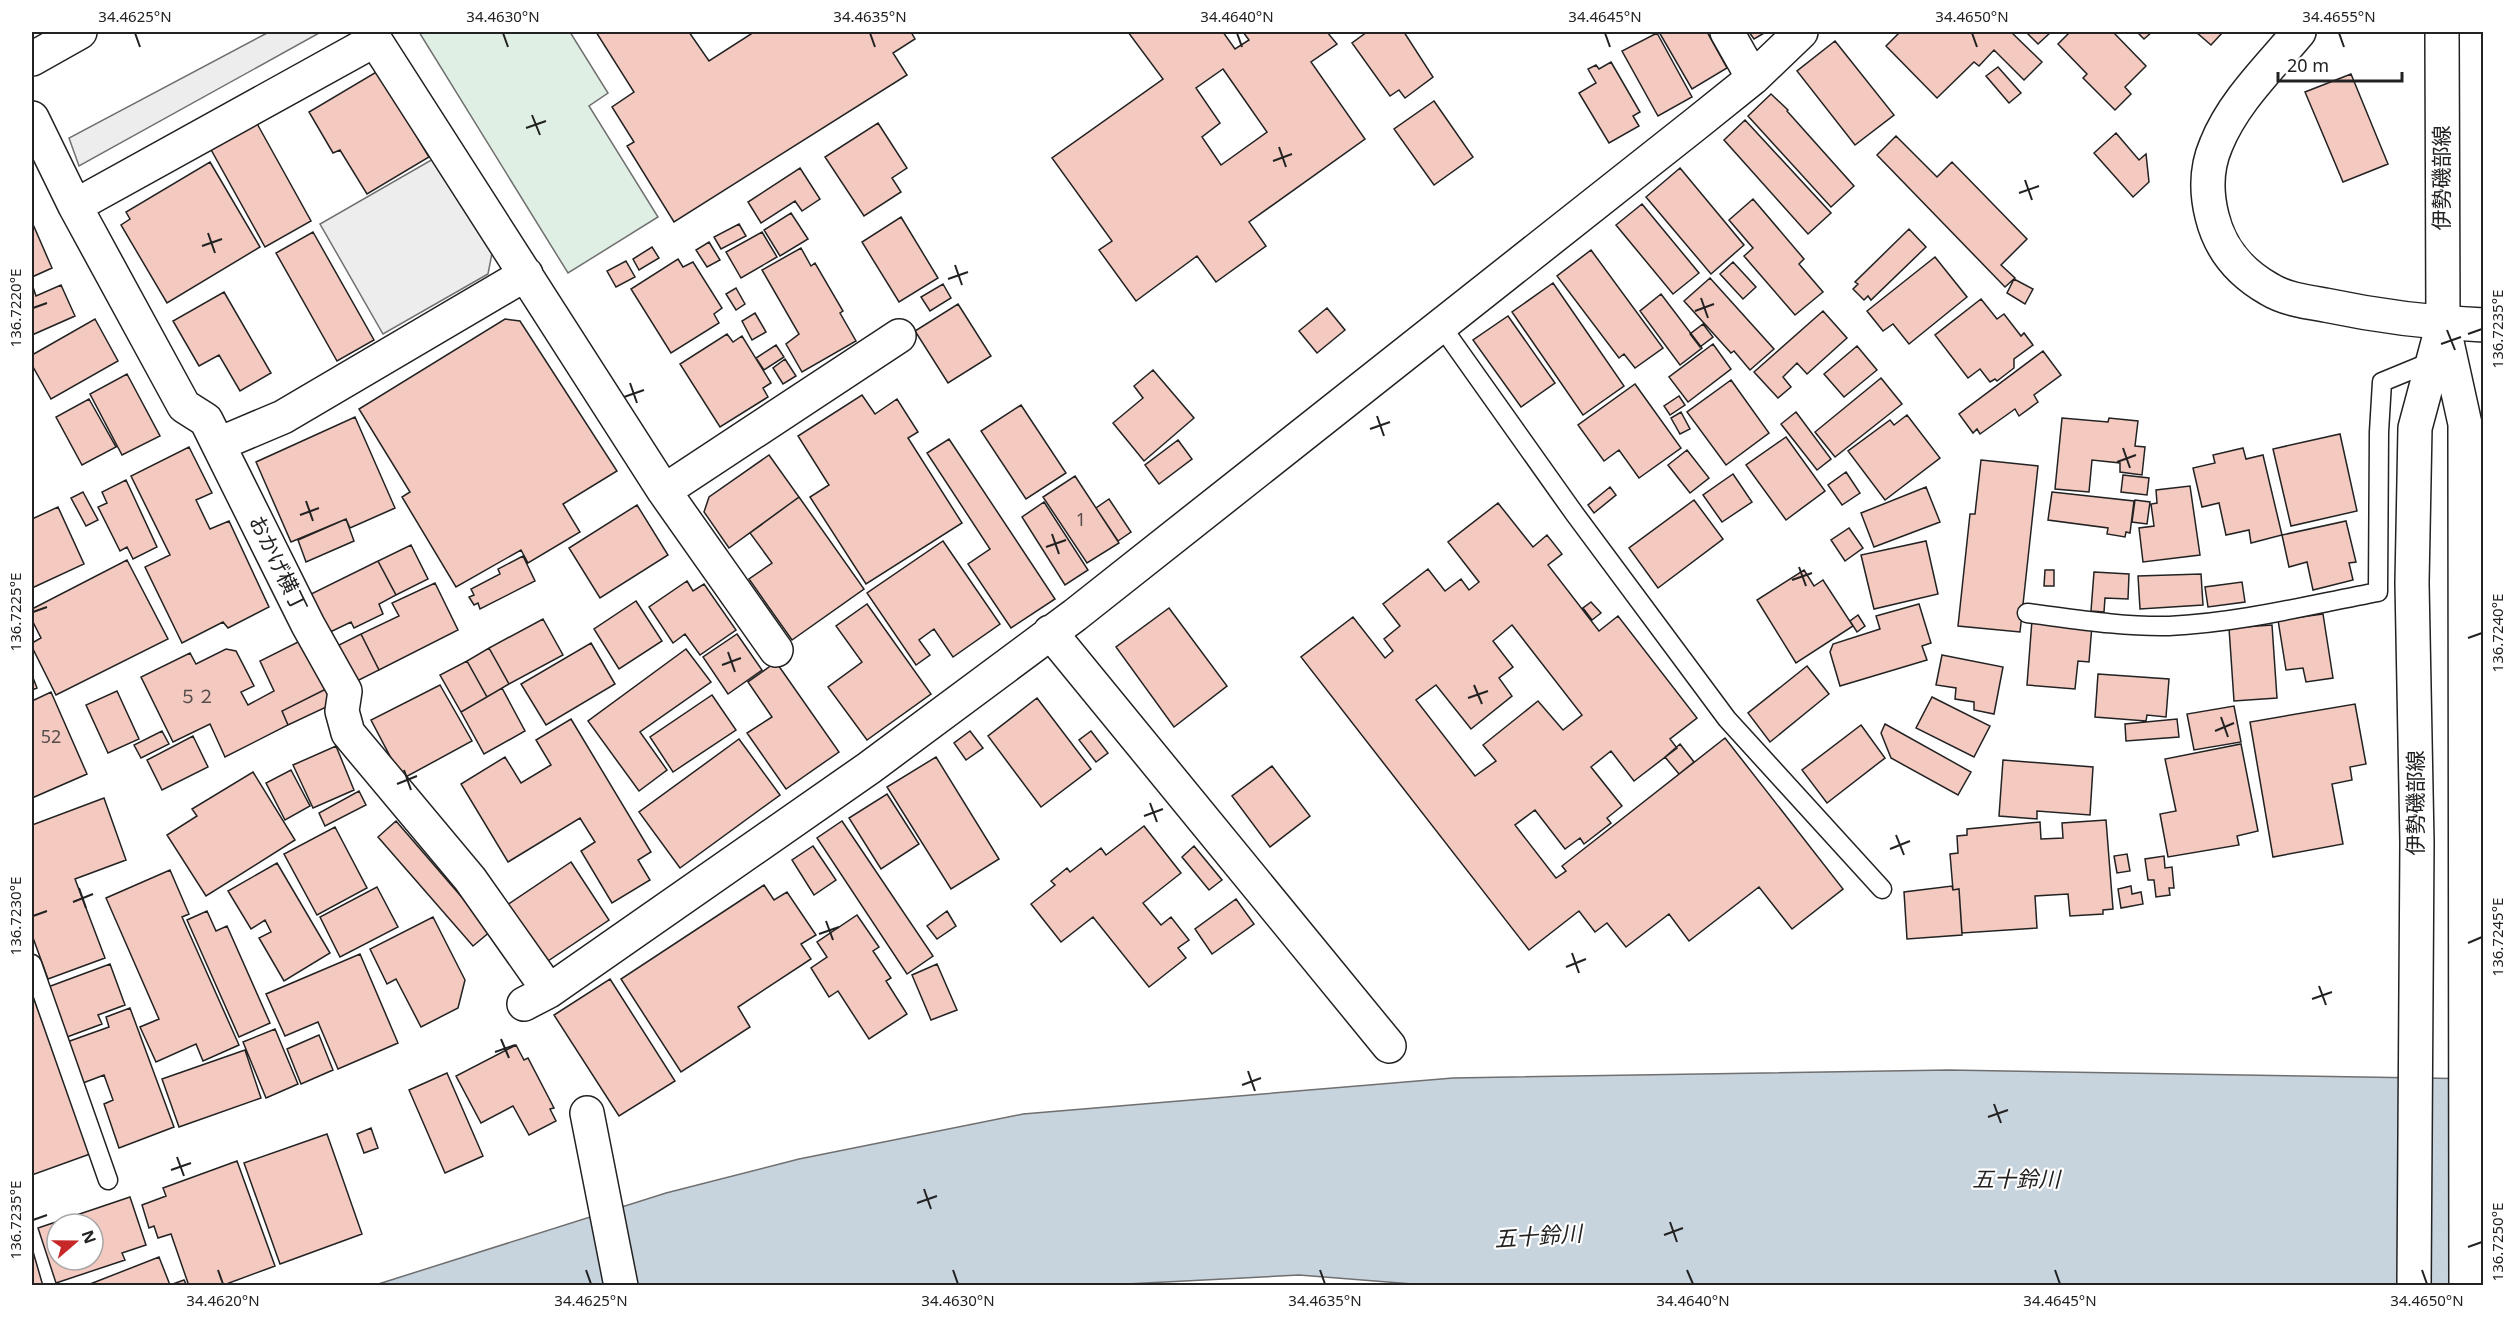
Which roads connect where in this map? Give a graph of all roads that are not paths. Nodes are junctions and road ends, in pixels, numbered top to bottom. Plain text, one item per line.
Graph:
1 (80, 32) edge
2 (1727, 32) edge
3 (1801, 32) edge
4 (2299, 32) edge
5 (2442, 32) edge
6 (32, 59) edge
7 (1753, 78) junction
8 (32, 118) edge
9 (75, 206) junction
10 (526, 274) junction
11 (2443, 324) junction
12 (2484, 325) edge
13 (1442, 327) junction
14 (899, 336) dead end
15 (2433, 361) junction
16 (219, 444) junction
17 (664, 491) junction
18 (2027, 613) dead end
19 (1050, 632) junction
20 (776, 650) dead end
21 (1881, 889) dead end
22 (32, 964) edge
23 (1389, 1046) dead end
24 (587, 1113) dead end
25 (108, 1180) dead end
26 (621, 1286) edge
27 (2414, 1286) edge
28 (2466, 1286) edge

1 - 6 main road
2 - 7 main road
3 - 7 main road
4 - 11 main road
5 - 11 main road, 伊勢磯部線
7 - 13 main road
8 - 9 main road, おかげ横丁
9 - 10 main road
9 - 16 main road, おかげ横丁
10 - 16 main road
10 - 17 main road
11 - 12 main road
11 - 15 main road, 伊勢磯部線
11 - 28 main road, 伊勢磯部線
13 - 19 main road
13 - 21 lane
14 - 17 main road
15 - 18 lane
15 - 27 main road, 伊勢磯部線
16 - 19 main road, おかげ横丁
17 - 20 main road
19 - 23 main road
22 - 25 lane
24 - 26 main road

